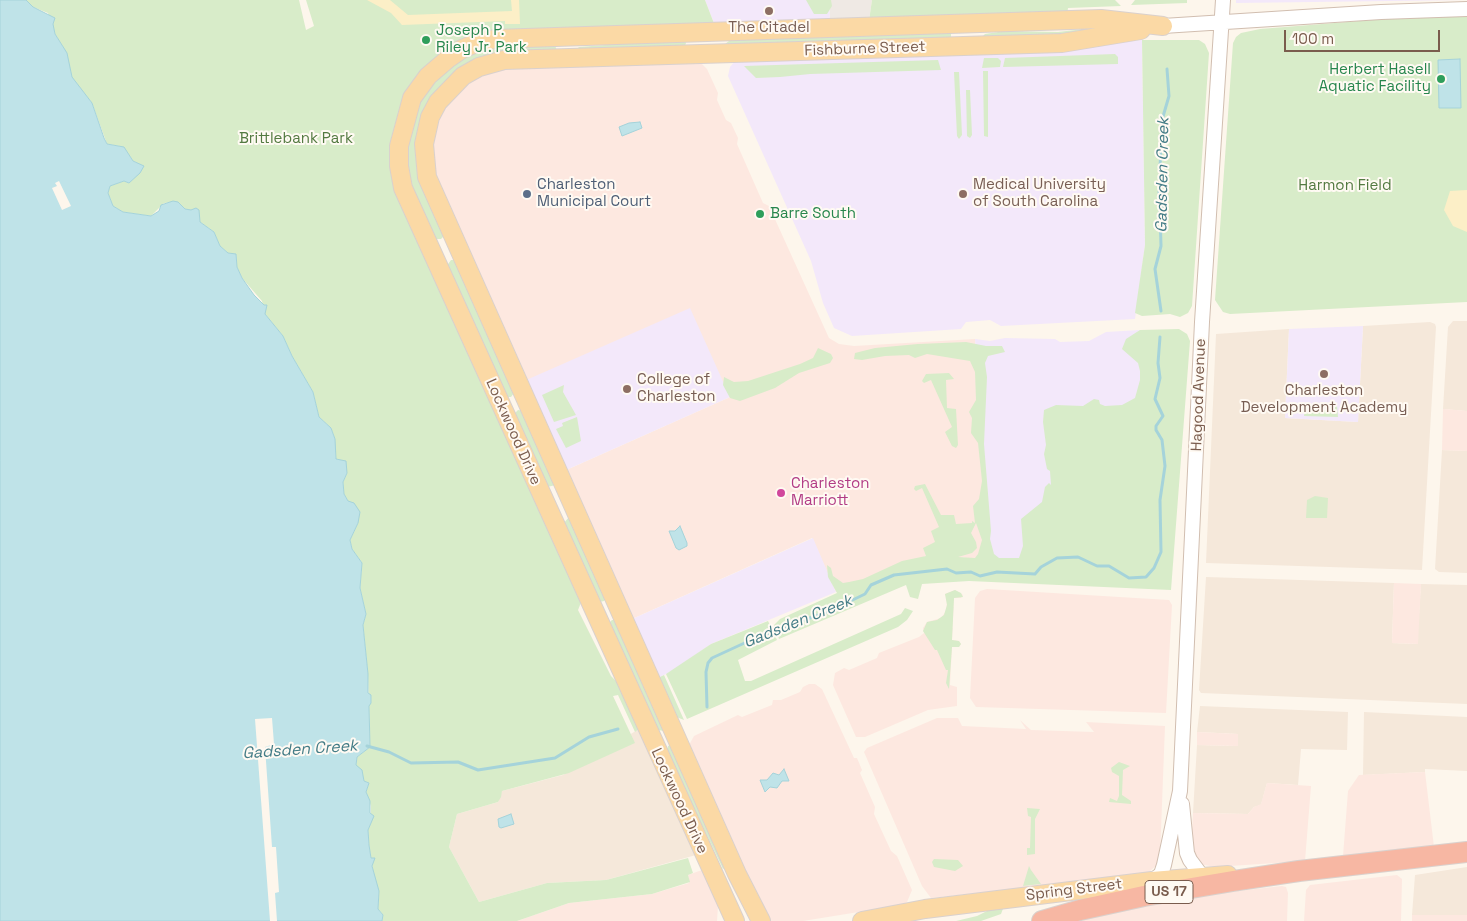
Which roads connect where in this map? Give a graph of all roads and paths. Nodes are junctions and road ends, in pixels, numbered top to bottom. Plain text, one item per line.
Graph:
1 (1223, 0) edge
2 (1467, 9) edge
3 (1223, 21) junction
4 (968, 24) junction
5 (1163, 26) junction
6 (693, 33) junction
7 (566, 37) junction
8 (970, 46) junction
9 (706, 54) junction
10 (566, 58) junction
11 (456, 244) junction
12 (432, 255) junction
13 (525, 397) junction
14 (502, 408) junction
15 (570, 497) junction
16 (546, 507) junction
17 (618, 604) junction
18 (594, 615) junction
19 (676, 734) junction
20 (653, 744) junction
21 (1180, 791) junction
22 (1467, 852) edge
23 (1299, 871) junction
24 (738, 874) junction
25 (1202, 876) junction
26 (1152, 881) junction
27 (717, 882) junction
28 (734, 921) edge
29 (761, 921) edge
30 (862, 921) edge
31 (1042, 921) edge

1 - 3 street, Hagood Avenue
2 - 3 street, Fishburne Street
3 - 5 street, Fishburne Street
3 - 21 street, Hagood Avenue
4 - 5 main road, Fishburne Street
4 - 6 main road, Fishburne Street
4 - 8 main road
5 - 8 main road, Fishburne Street
6 - 7 main road, Fishburne Street
6 - 9 main road
7 - 10 main road
7 - 12 main road, Lockwood Drive
8 - 9 main road, Fishburne Street
9 - 10 main road, Fishburne Street
10 - 11 main road, Lockwood Drive
11 - 12 main road
11 - 13 main road, Lockwood Drive
12 - 14 main road, Lockwood Drive
13 - 14 main road
13 - 15 main road, Lockwood Drive
14 - 16 main road, Lockwood Drive
15 - 16 main road
15 - 17 main road, Lockwood Drive
16 - 18 main road, Lockwood Drive
17 - 18 main road
17 - 19 main road, Lockwood Drive
18 - 20 main road, Lockwood Drive
19 - 20 main road
19 - 24 main road, Lockwood Drive
20 - 27 main road, Lockwood Drive
21 - 25 street, Hagood Avenue
21 - 26 street, Hagood Avenue
22 - 23 highway, Spring Street / US 17
23 - 25 main road, Spring Street
23 - 31 highway, US 17
24 - 27 main road
24 - 29 main road, Lockwood Drive
25 - 26 main road, Spring Street
26 - 30 main road, Spring Street
27 - 28 main road, Lockwood Drive

